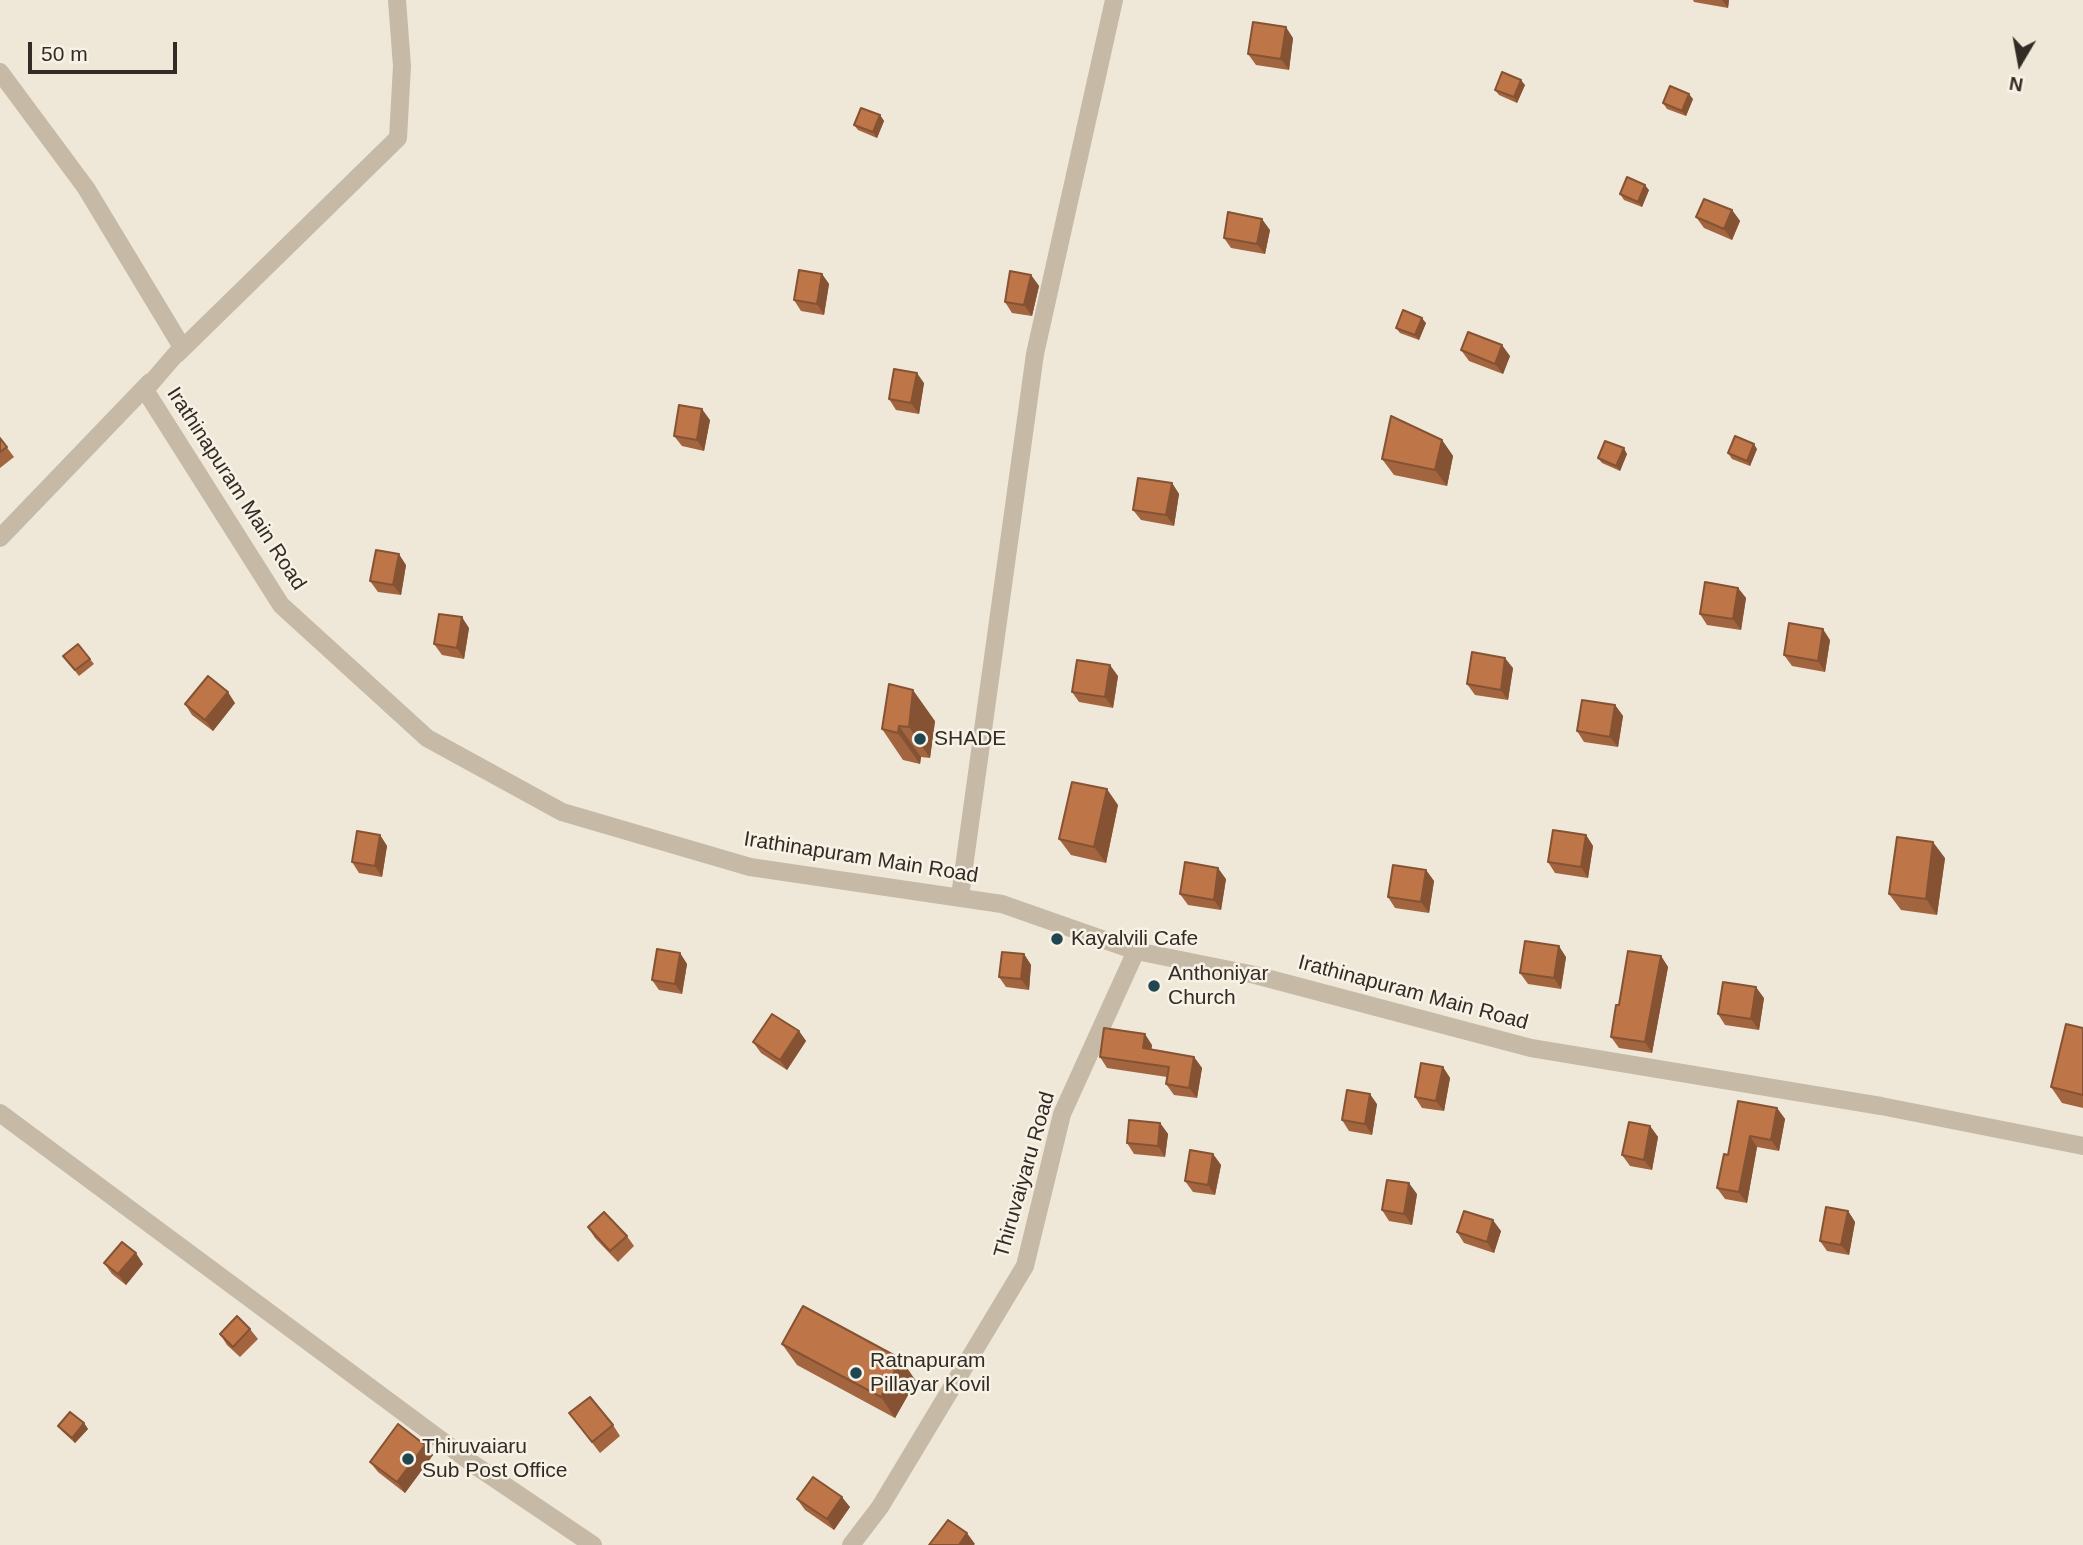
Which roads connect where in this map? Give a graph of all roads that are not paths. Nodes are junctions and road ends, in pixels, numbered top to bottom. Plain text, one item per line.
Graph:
1 (397, 0) edge
2 (1114, 0) edge
3 (0, 72) edge
4 (167, 364) junction
5 (0, 538) edge
6 (960, 897) junction
7 (1136, 951) junction
8 (0, 1113) edge
9 (2083, 1146) edge
10 (593, 1545) edge
11 (851, 1545) edge

1 - 4 street
2 - 6 street
3 - 4 street, Irathinapuram Main Road
4 - 5 street
4 - 6 street, Irathinapuram Main Road
6 - 7 street, Irathinapuram Main Road
7 - 9 street, Irathinapuram Main Road
7 - 11 street, Thiruvaiyaru Road
8 - 10 street

